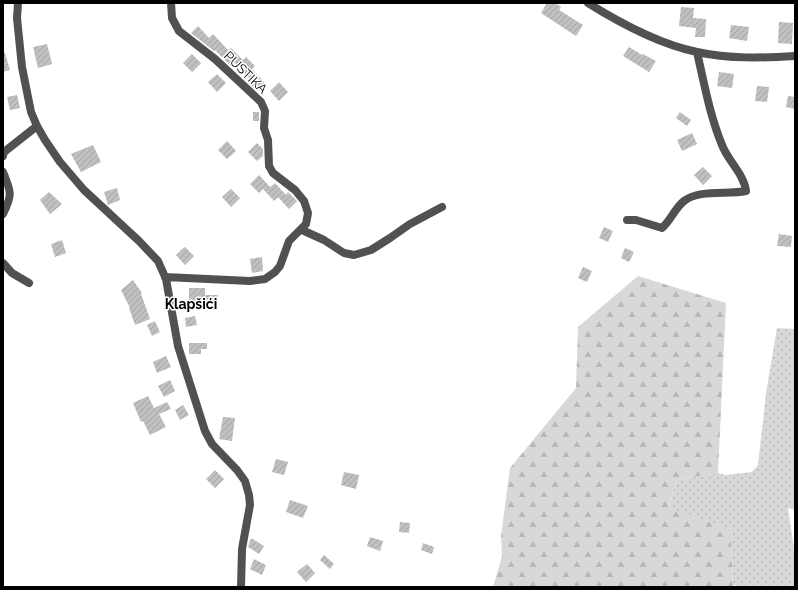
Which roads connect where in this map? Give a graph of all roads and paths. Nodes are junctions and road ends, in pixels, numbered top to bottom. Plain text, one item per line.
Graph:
1 (18, 3) edge
2 (171, 3) edge
3 (588, 3) edge
4 (697, 52) junction
5 (795, 56) edge
6 (37, 126) junction
7 (3, 156) edge
8 (3, 172) edge
9 (442, 207) dead end
10 (3, 214) edge
11 (627, 220) dead end
12 (302, 230) junction
13 (3, 263) edge
14 (165, 277) junction
15 (29, 283) dead end
16 (241, 587) edge

1 - 6 street
2 - 12 street, PUSTIKA
3 - 4 street
4 - 5 street
4 - 11 street
6 - 7 street
6 - 14 street
8 - 10 street
9 - 12 street
12 - 14 street, PUSTIKA
13 - 15 street
14 - 16 street

